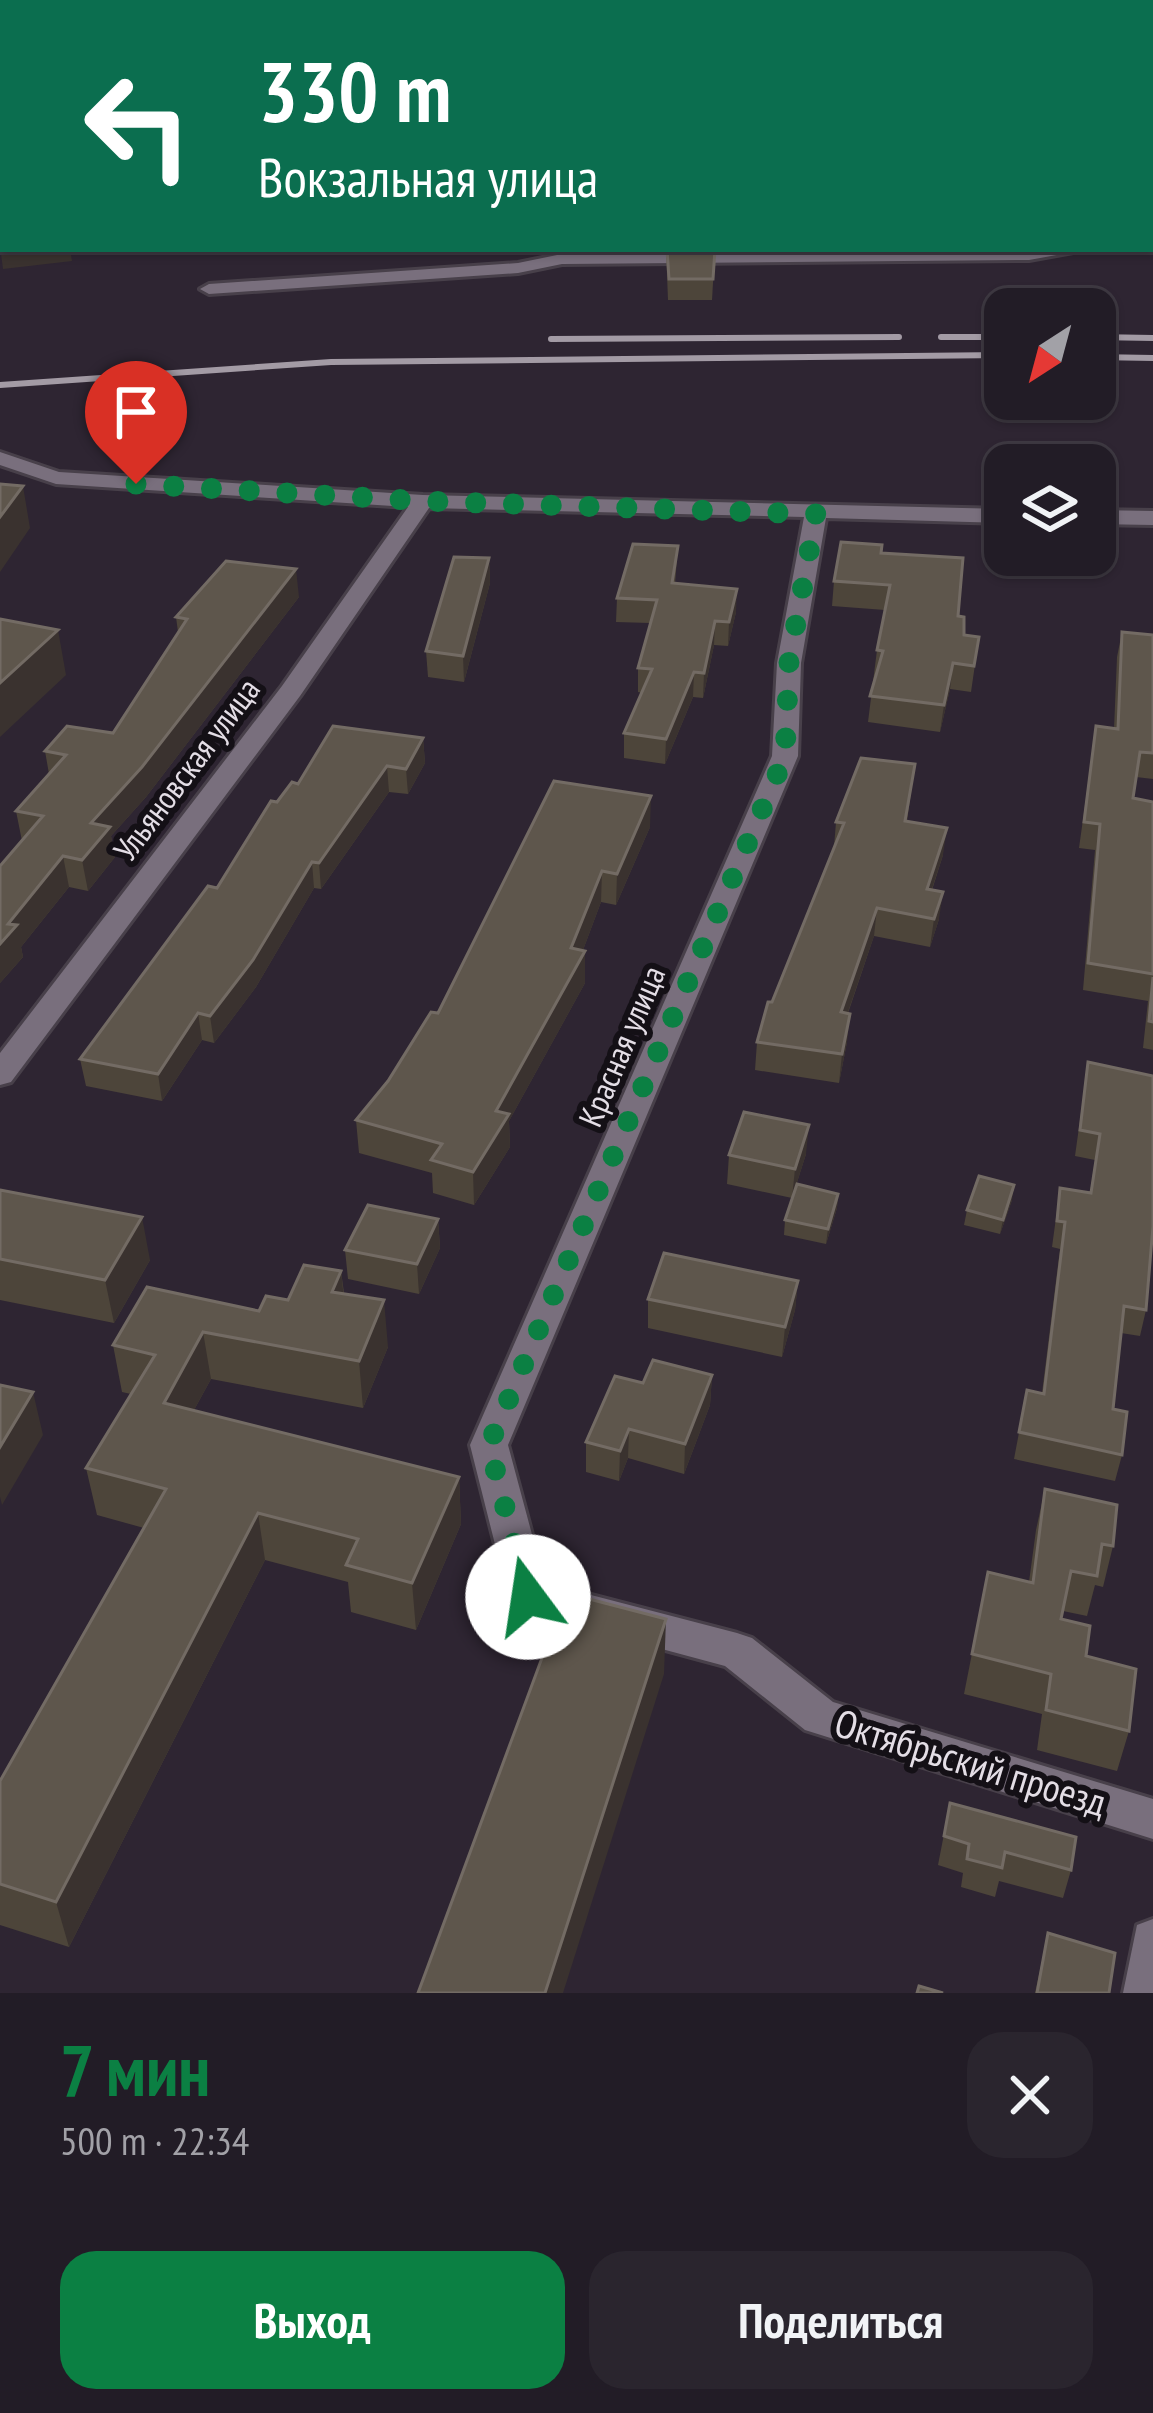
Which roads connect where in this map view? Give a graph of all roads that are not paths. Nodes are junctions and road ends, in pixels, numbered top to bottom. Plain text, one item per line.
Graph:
1 (1055, 252) edge
2 (565, 254) edge
3 (209, 289) dead end
4 (0, 458) edge
5 (424, 501) junction
6 (816, 514) junction
7 (984, 516) edge
8 (1116, 517) edge
9 (1153, 518) edge
10 (0, 1075) edge
11 (528, 1597) joint
12 (1153, 1819) edge
13 (1153, 1941) edge
14 (1147, 1993) edge

1 - 2 street
2 - 3 street
4 - 5 street
5 - 6 street
5 - 10 street, Ульяновская улица
6 - 7 street
6 - 11 street, Красная улица
8 - 9 street
11 - 12 street, Октябрьский проезд
13 - 14 street

